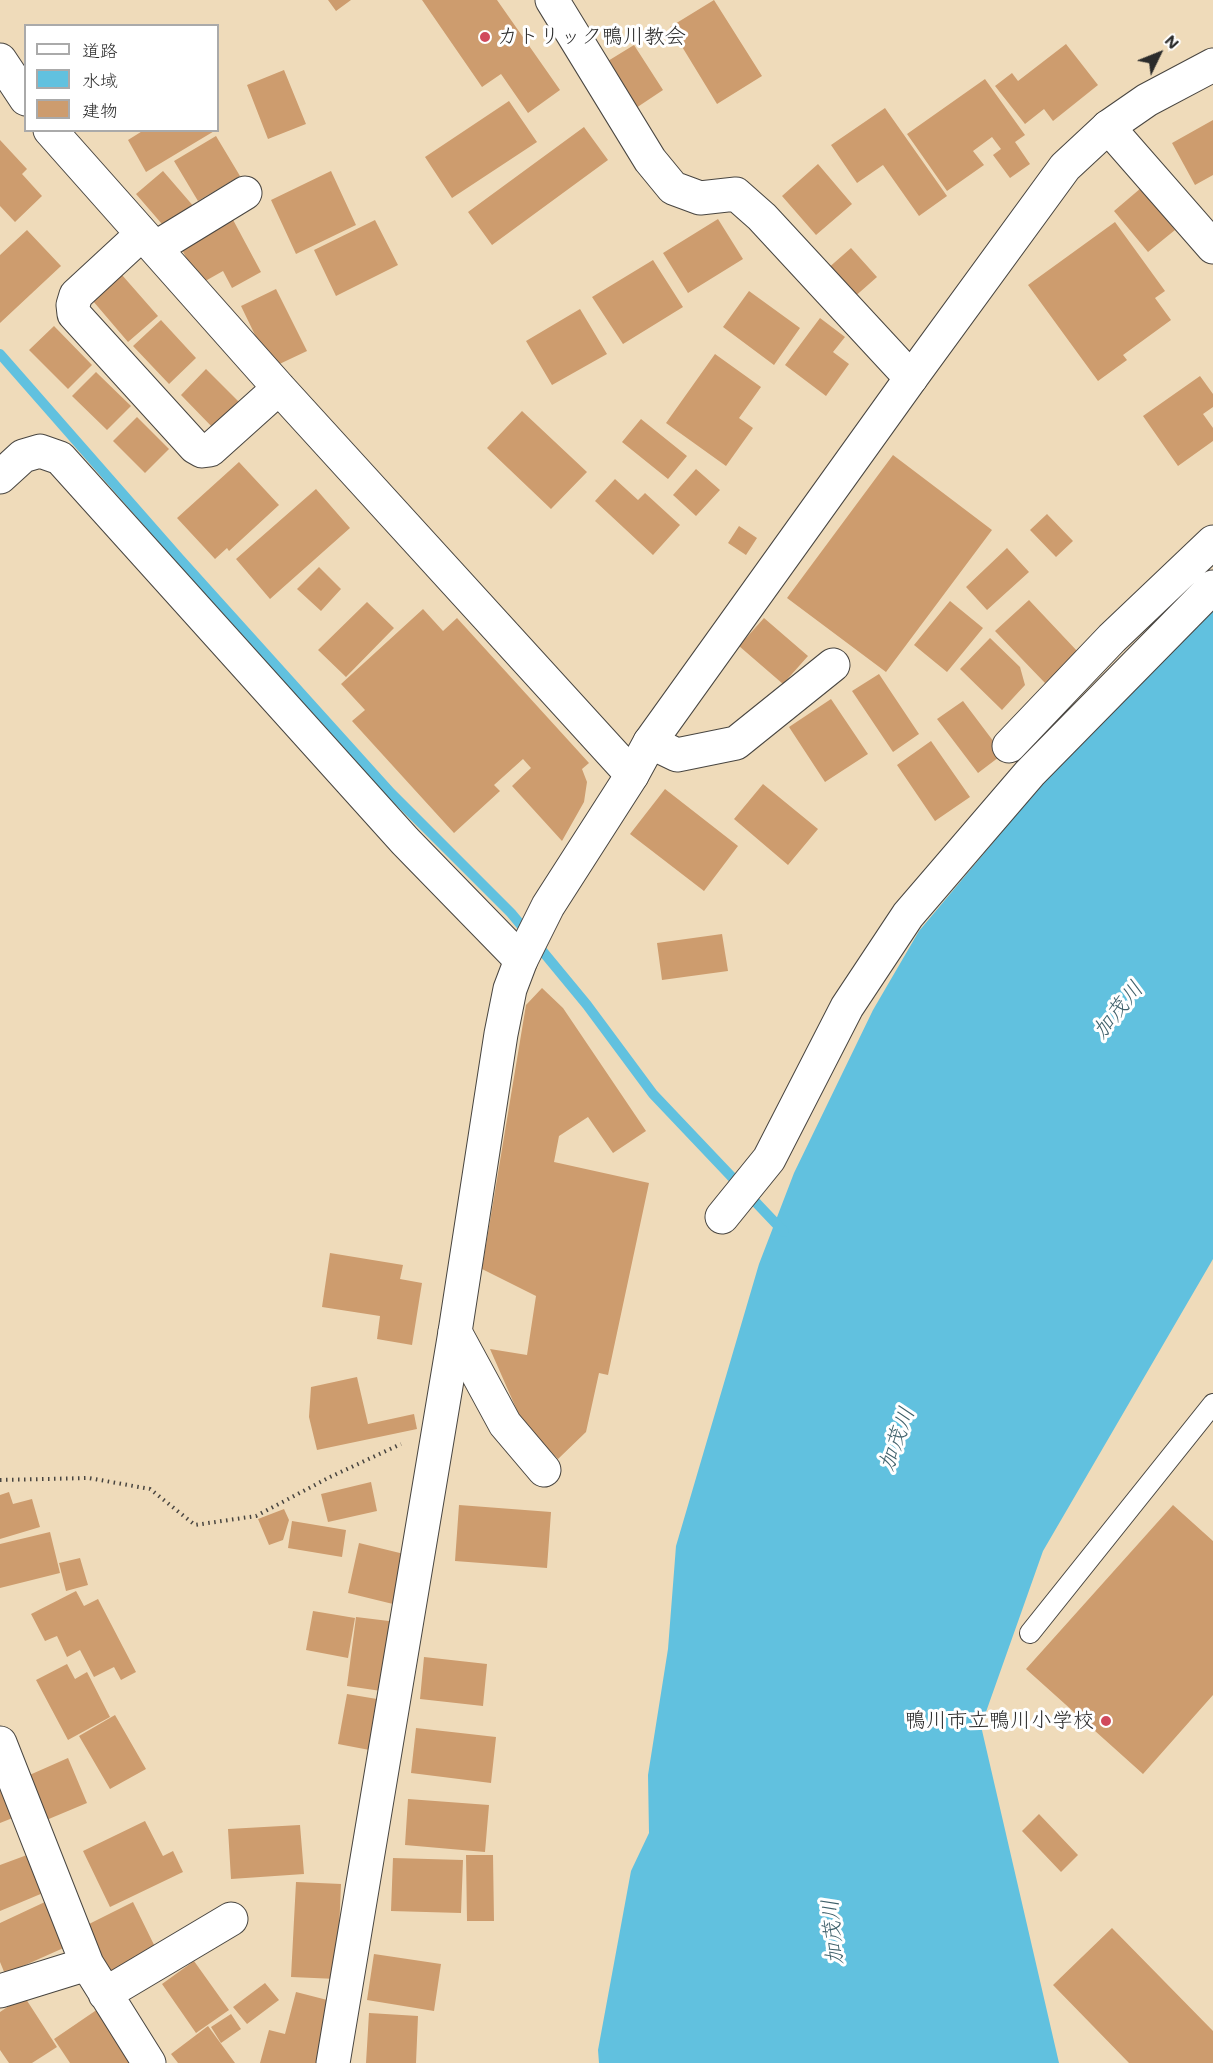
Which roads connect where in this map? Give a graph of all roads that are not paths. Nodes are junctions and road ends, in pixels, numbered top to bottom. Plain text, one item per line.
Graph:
1 (552, 0) edge
2 (0, 60) edge
3 (1213, 65) edge
4 (24, 96) edge
5 (1108, 126) junction
6 (52, 132) edge
7 (245, 193) dead end
8 (148, 241) junction
9 (1213, 247) edge
10 (910, 378) junction
11 (279, 388) junction
12 (0, 477) edge
13 (1213, 542) edge
14 (1213, 587) edge
15 (833, 665) dead end
16 (650, 742) junction
17 (1009, 746) dead end
18 (632, 775) junction
19 (521, 960) junction
20 (722, 1217) dead end
21 (455, 1332) junction
22 (1213, 1404) edge
23 (544, 1470) dead end
24 (1030, 1633) dead end
25 (0, 1743) edge
26 (231, 1919) dead end
27 (87, 1964) junction
28 (0, 1991) edge
29 (105, 1994) junction
30 (149, 2063) edge
31 (333, 2063) edge

1 - 10 street
2 - 4 street
3 - 5 street
5 - 9 street
5 - 10 street
6 - 8 street
7 - 8 street
8 - 11 street
8 - 11 street
10 - 16 street
11 - 18 street
12 - 19 street
13 - 17 street
14 - 20 street
15 - 16 street
16 - 18 street
18 - 19 street
19 - 21 street
21 - 23 street
21 - 31 street
22 - 24 lane
25 - 27 street
26 - 29 street
27 - 28 street
27 - 29 street
29 - 30 street

